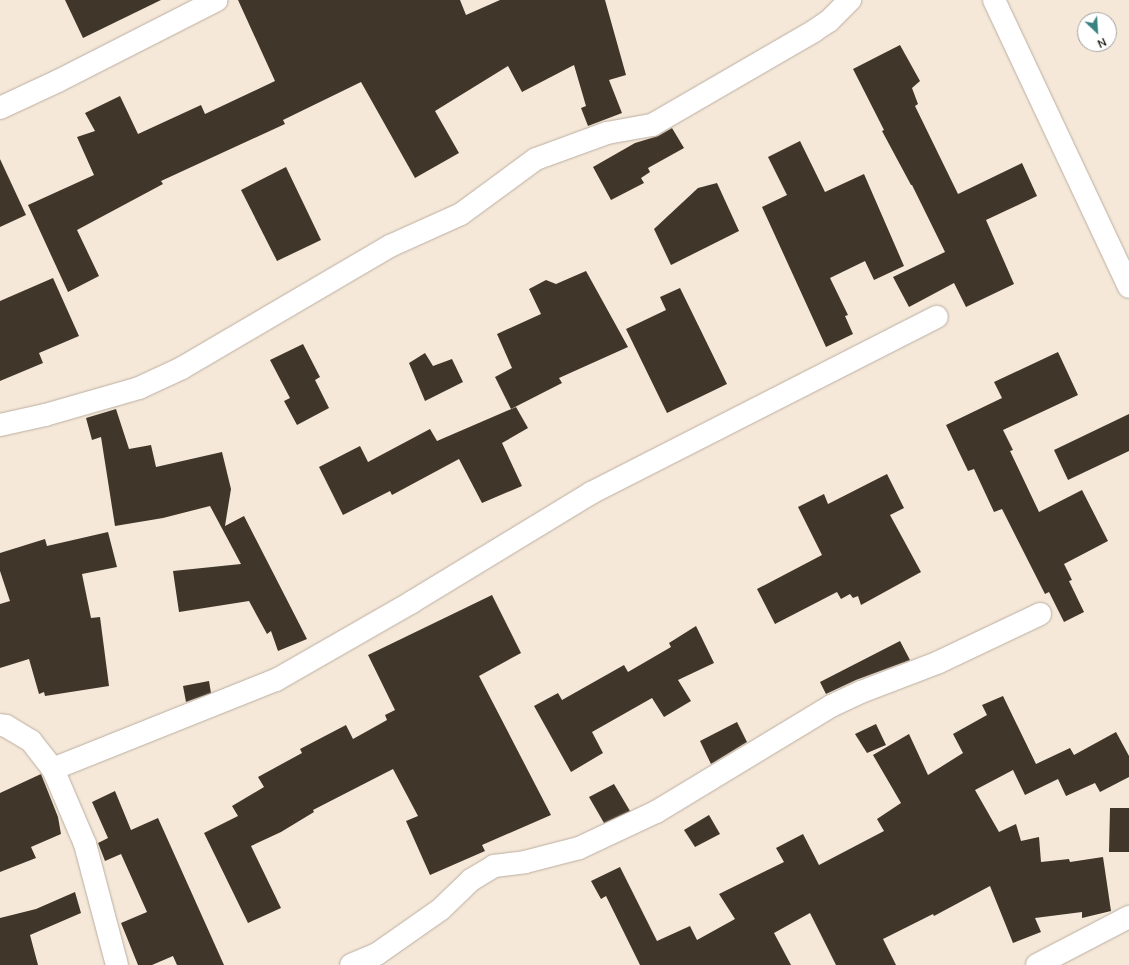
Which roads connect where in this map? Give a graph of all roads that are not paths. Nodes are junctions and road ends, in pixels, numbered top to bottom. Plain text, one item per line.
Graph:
1 (217, 0) edge
2 (850, 0) edge
3 (994, 0) edge
4 (0, 108) edge
5 (1129, 287) edge
6 (936, 317) dead end
7 (0, 424) edge
8 (1040, 614) dead end
9 (0, 725) edge
10 (53, 769) junction
11 (1129, 917) edge
12 (117, 965) edge
13 (351, 965) edge
14 (1037, 965) edge

1 - 4 street
2 - 7 street
3 - 5 street
6 - 10 street
8 - 13 street
9 - 10 street
10 - 12 street
11 - 14 street

